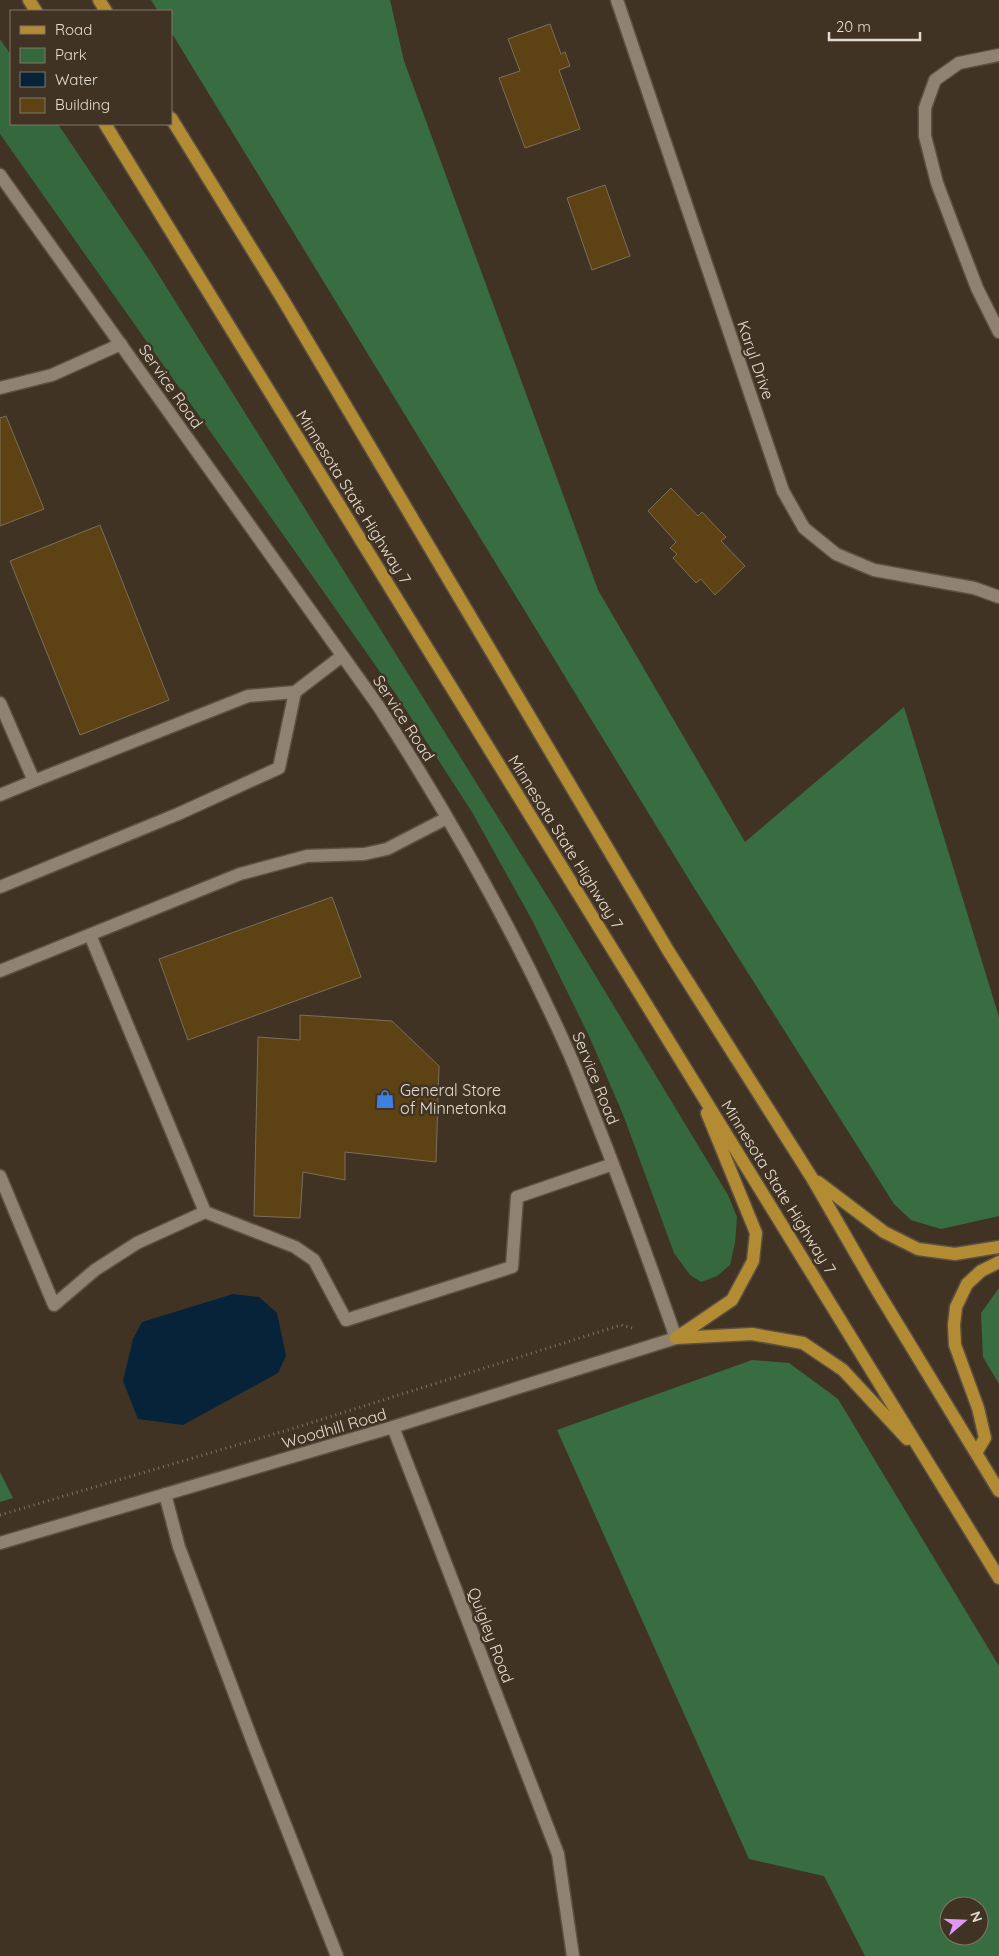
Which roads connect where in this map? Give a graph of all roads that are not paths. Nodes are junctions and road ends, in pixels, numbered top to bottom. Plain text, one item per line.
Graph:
1 (617, 0) edge
2 (999, 55) edge
3 (172, 120) edge
4 (106, 125) edge
5 (0, 175) edge
6 (999, 332) edge
7 (120, 344) junction
8 (0, 388) edge
9 (999, 597) edge
10 (342, 656) junction
11 (295, 692) junction
12 (0, 703) edge
13 (34, 781) junction
14 (0, 795) edge
15 (446, 818) junction
16 (0, 887) edge
17 (90, 935) junction
18 (0, 971) edge
19 (691, 1076) junction
20 (613, 1164) junction
21 (0, 1176) edge
22 (812, 1178) junction
23 (205, 1212) junction
24 (999, 1247) edge
25 (999, 1262) edge
26 (676, 1338) junction
27 (393, 1427) junction
28 (976, 1453) junction
29 (926, 1459) junction
30 (999, 1491) edge
31 (165, 1494) junction
32 (0, 1543) edge
33 (999, 1578) edge
34 (337, 1956) edge
35 (573, 1956) edge

1 - 9 street, Karyl Drive
2 - 6 street
3 - 22 main road, Minnesota State Highway 7
4 - 19 main road, Minnesota State Highway 7
5 - 7 street, Service Road
7 - 8 street
7 - 10 street, Service Road
10 - 11 street
10 - 15 street, Service Road
11 - 13 street
11 - 16 street
12 - 13 street
13 - 14 street
15 - 17 street
15 - 20 street, Service Road
17 - 18 street
17 - 23 street
19 - 26 main road
19 - 29 main road, Minnesota State Highway 7
20 - 23 street
20 - 26 street, Service Road
21 - 23 street
22 - 24 main road
22 - 28 main road, Minnesota State Highway 7
25 - 28 main road
26 - 27 street, Woodhill Road
26 - 29 main road
27 - 31 street, Woodhill Road
27 - 35 street, Quigley Road
28 - 30 main road, Minnesota State Highway 7
29 - 33 main road, Minnesota State Highway 7
31 - 32 street, Woodhill Road
31 - 34 street

